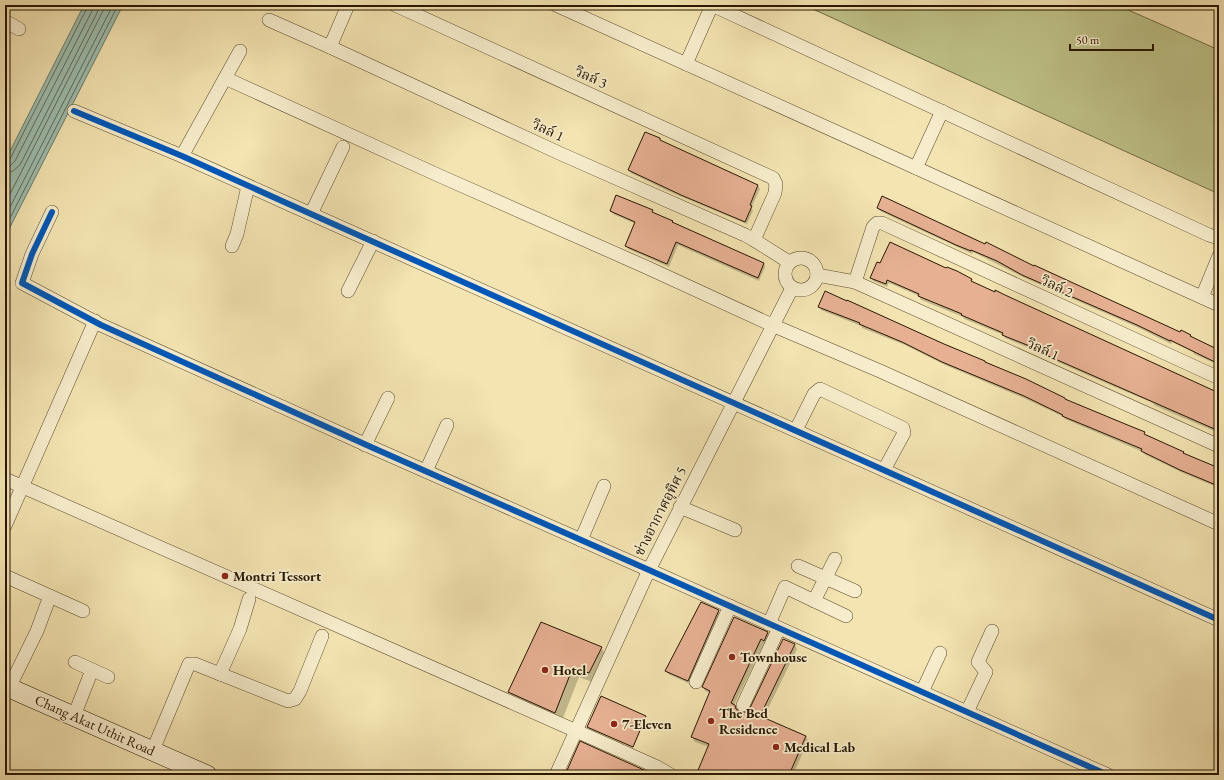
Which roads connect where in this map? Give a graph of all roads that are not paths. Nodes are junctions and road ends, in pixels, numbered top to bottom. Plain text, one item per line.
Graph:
1 (348, 5) edge
2 (395, 5) edge
3 (556, 5) edge
4 (712, 5) edge
5 (269, 20) dead end
6 (5, 21) edge
7 (19, 29) dead end
8 (330, 47) junction
9 (240, 51) dead end
10 (686, 64) junction
11 (225, 78) junction
12 (74, 111) dead end
13 (942, 111) junction
14 (343, 147) dead end
15 (182, 156) junction
16 (916, 168) junction
17 (248, 186) junction
18 (52, 212) dead end
19 (311, 214) junction
20 (1219, 238) edge
21 (754, 240) junction
22 (373, 241) junction
23 (232, 246) dead end
24 (1219, 256) edge
25 (789, 262) junction
26 (818, 275) junction
27 (855, 282) junction
28 (792, 288) junction
29 (348, 291) dead end
30 (1202, 297) junction
31 (1219, 305) edge
32 (95, 321) junction
33 (772, 325) junction
34 (1219, 378) edge
35 (388, 398) dead end
36 (733, 402) junction
37 (448, 426) dead end
38 (796, 430) junction
39 (365, 445) junction
40 (1219, 446) edge
41 (884, 470) junction
42 (426, 471) junction
43 (5, 479) edge
44 (604, 486) dead end
45 (22, 488) junction
46 (680, 507) junction
47 (1219, 524) edge
48 (5, 526) edge
49 (735, 530) dead end
50 (581, 540) junction
51 (835, 560) dead end
52 (798, 566) dead end
53 (649, 570) junction
54 (5, 576) edge
55 (826, 578) junction
56 (855, 591) dead end
57 (50, 596) junction
58 (249, 599) dead end
59 (814, 601) junction
60 (730, 606) junction
61 (83, 611) dead end
62 (846, 616) dead end
63 (1219, 620) edge
64 (774, 626) junction
65 (992, 631) dead end
66 (322, 636) dead end
67 (940, 653) dead end
68 (75, 662) dead end
69 (92, 670) junction
70 (220, 674) junction
71 (108, 677) dead end
72 (696, 682) dead end
73 (7, 687) edge
74 (922, 692) junction
75 (743, 706) dead end
76 (968, 712) junction
77 (74, 716) junction
78 (575, 731) junction
79 (153, 750) junction
80 (207, 775) edge
81 (556, 775) edge
82 (671, 775) edge
83 (1108, 775) edge

1 - 8 street
2 - 21 street, วิลล์ 3
3 - 10 street
4 - 10 street
4 - 13 street
5 - 8 street, วิลล์ 1
6 - 7 street
8 - 21 street, วิลล์ 1
9 - 11 street
10 - 16 street
11 - 15 street
11 - 33 street
12 - 15 street
13 - 16 street
13 - 20 street
14 - 19 street
15 - 17 street
16 - 30 street
17 - 19 street
17 - 23 street
18 - 32 street
19 - 22 street
21 - 25 street, วิลล์ 1
22 - 29 street
22 - 36 street
24 - 30 street
25 - 26 street
25 - 28 street
26 - 27 street, วิลล์ 1
26 - 28 street
27 - 34 street, วิลล์ 2
27 - 40 street, วิลล์ 1
28 - 33 street, ช่างอากาศอุทิศ 5
30 - 31 street
32 - 39 street
32 - 45 street
33 - 36 street, ช่างอากาศอุทิศ 5
33 - 47 street
35 - 39 street
36 - 38 street
36 - 46 street, ช่างอากาศอุทิศ 5
37 - 42 street
38 - 41 street
38 - 41 street
39 - 42 street
41 - 63 street
42 - 50 street
43 - 45 street
44 - 50 street
45 - 48 street
45 - 78 street
46 - 49 street
46 - 53 street, ช่างอากาศอุทิศ 5
50 - 53 street
51 - 55 street
52 - 55 street
53 - 60 street
53 - 78 street, ช่างอากาศอุทิศ 5
54 - 57 street
55 - 56 street
55 - 59 street
57 - 61 street
57 - 73 street
58 - 70 street
59 - 62 street
59 - 64 street
60 - 64 street
60 - 72 street
64 - 74 street
64 - 75 street
65 - 76 street
66 - 70 street
67 - 74 street
68 - 69 street
69 - 71 street
69 - 77 street
70 - 79 street
73 - 77 street, Chang Akat Uthit Road
74 - 76 street
76 - 83 street
77 - 79 street, Chang Akat Uthit Road
78 - 81 street, ช่างอากาศอุทิศ 5
78 - 82 street
79 - 80 street, Chang Akat Uthit Road

